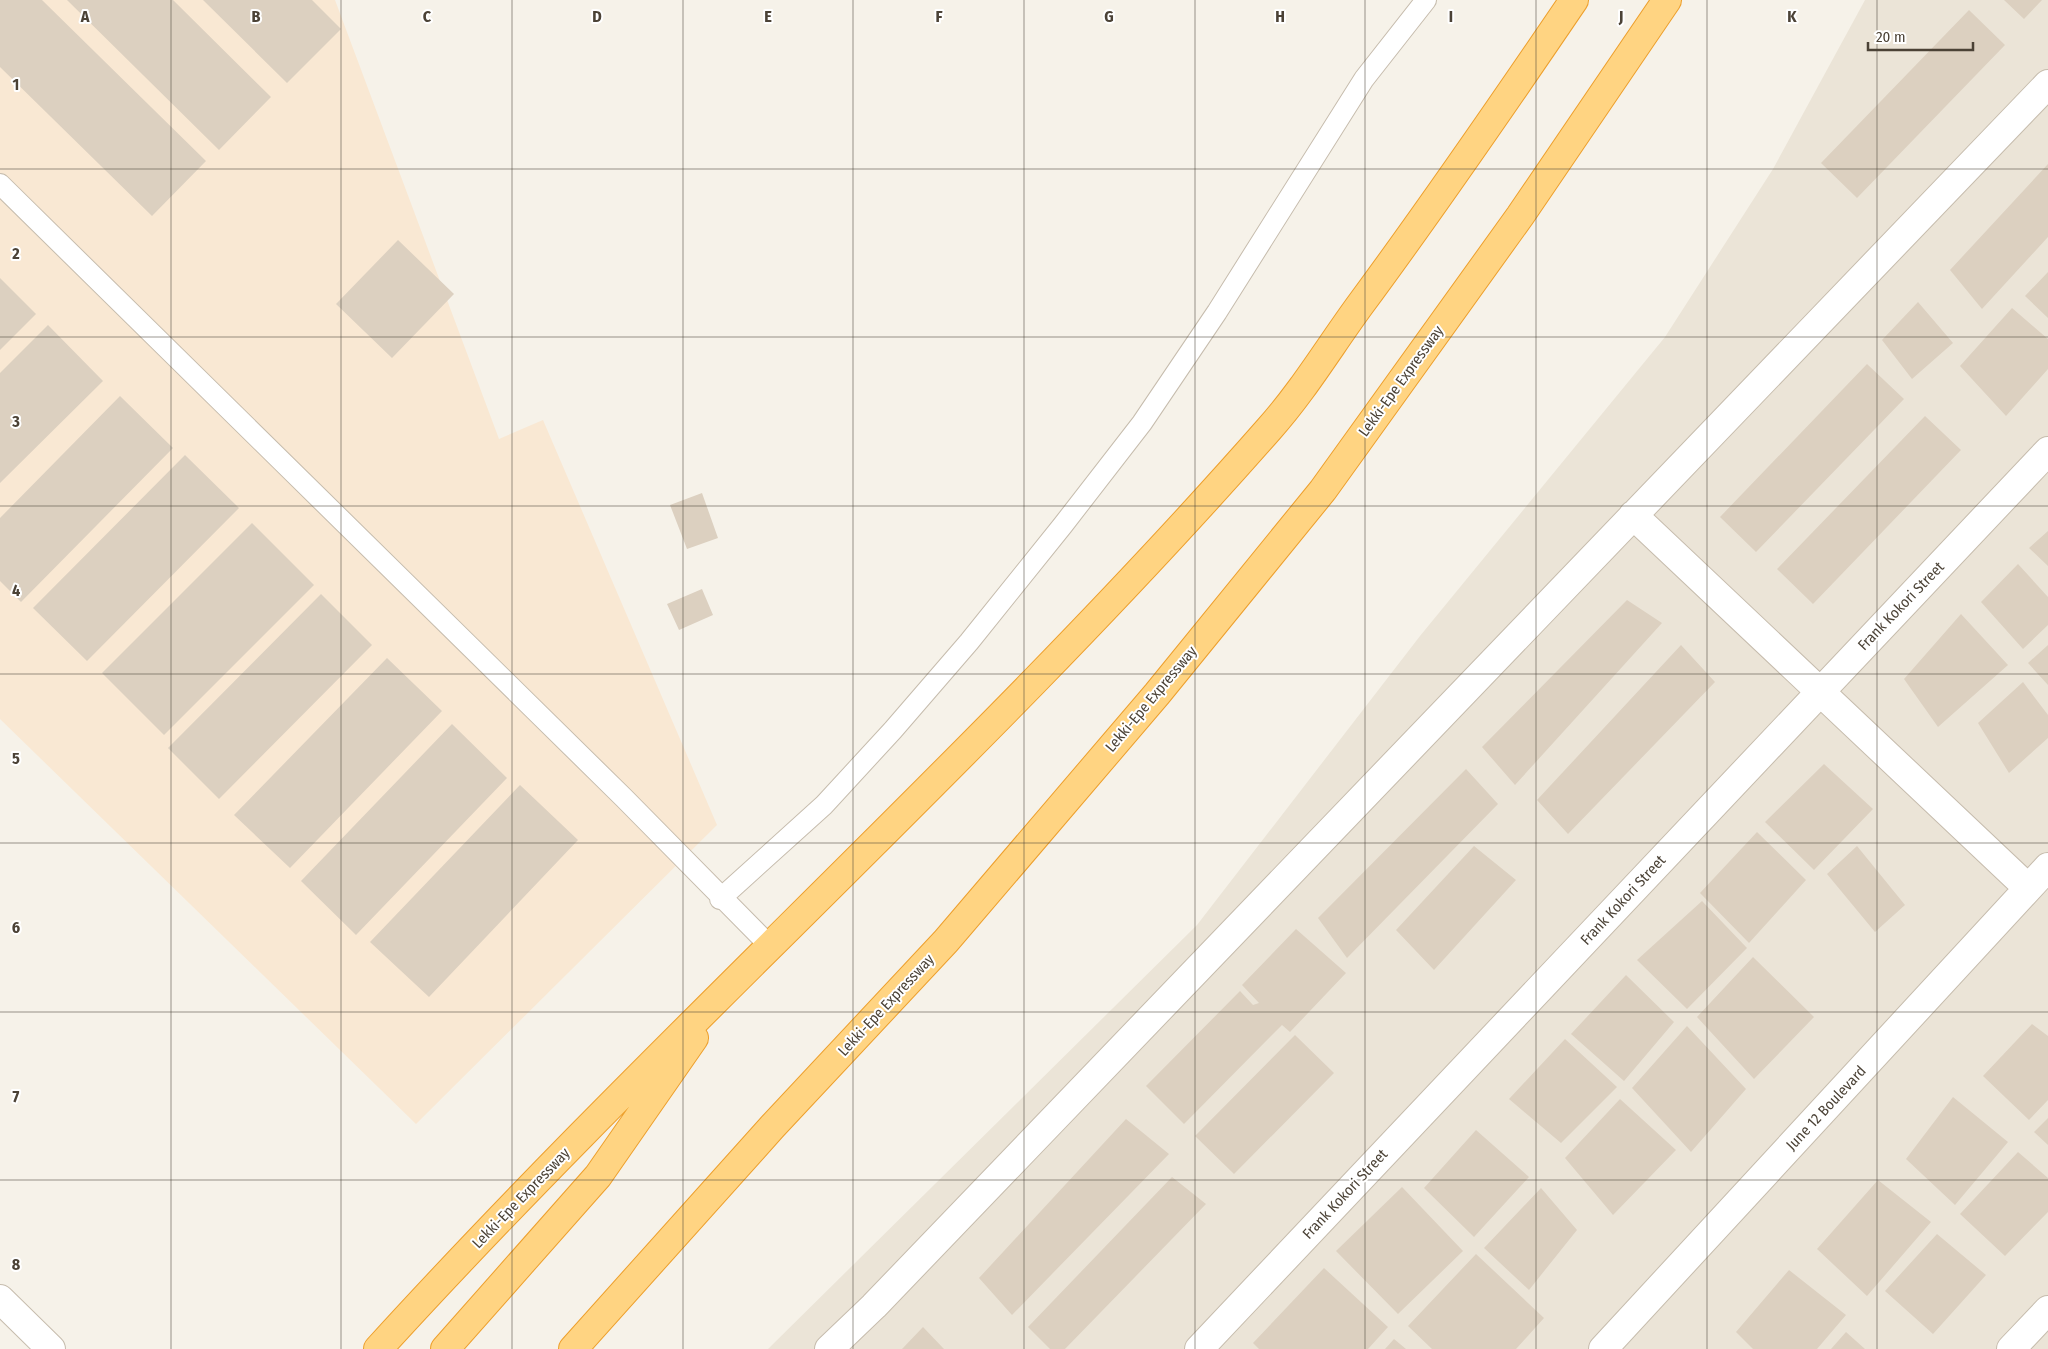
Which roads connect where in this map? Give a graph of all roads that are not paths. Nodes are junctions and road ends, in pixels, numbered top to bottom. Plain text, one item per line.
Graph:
1 (1426, 0) edge
2 (1574, 0) edge
3 (1667, 0) edge
4 (2048, 84) edge
5 (0, 184) edge
6 (2048, 451) edge
7 (1633, 515) junction
8 (1819, 692) junction
9 (2048, 867) edge
10 (2028, 888) junction
11 (720, 899) junction
12 (769, 945) junction
13 (737, 977) junction
14 (0, 1299) edge
15 (2048, 1310) edge
16 (51, 1349) edge
17 (378, 1349) edge
18 (445, 1349) edge
19 (573, 1349) edge
20 (830, 1349) edge
21 (1199, 1349) edge
22 (1603, 1349) edge
23 (2011, 1349) edge

1 - 11 lane
2 - 12 highway, Lekki-Epe Expressway
3 - 19 highway, Lekki-Epe Expressway
4 - 7 street
5 - 11 lane
6 - 8 street, Frank Kokori Street
7 - 8 street
7 - 20 street
8 - 10 street
8 - 21 street, Frank Kokori Street
9 - 10 street, June 12 Boulevard
10 - 22 street, June 12 Boulevard
11 - 12 lane
12 - 13 highway, Lekki-Epe Expressway
13 - 17 highway, Lekki-Epe Expressway
13 - 18 highway
14 - 16 street
15 - 23 street

